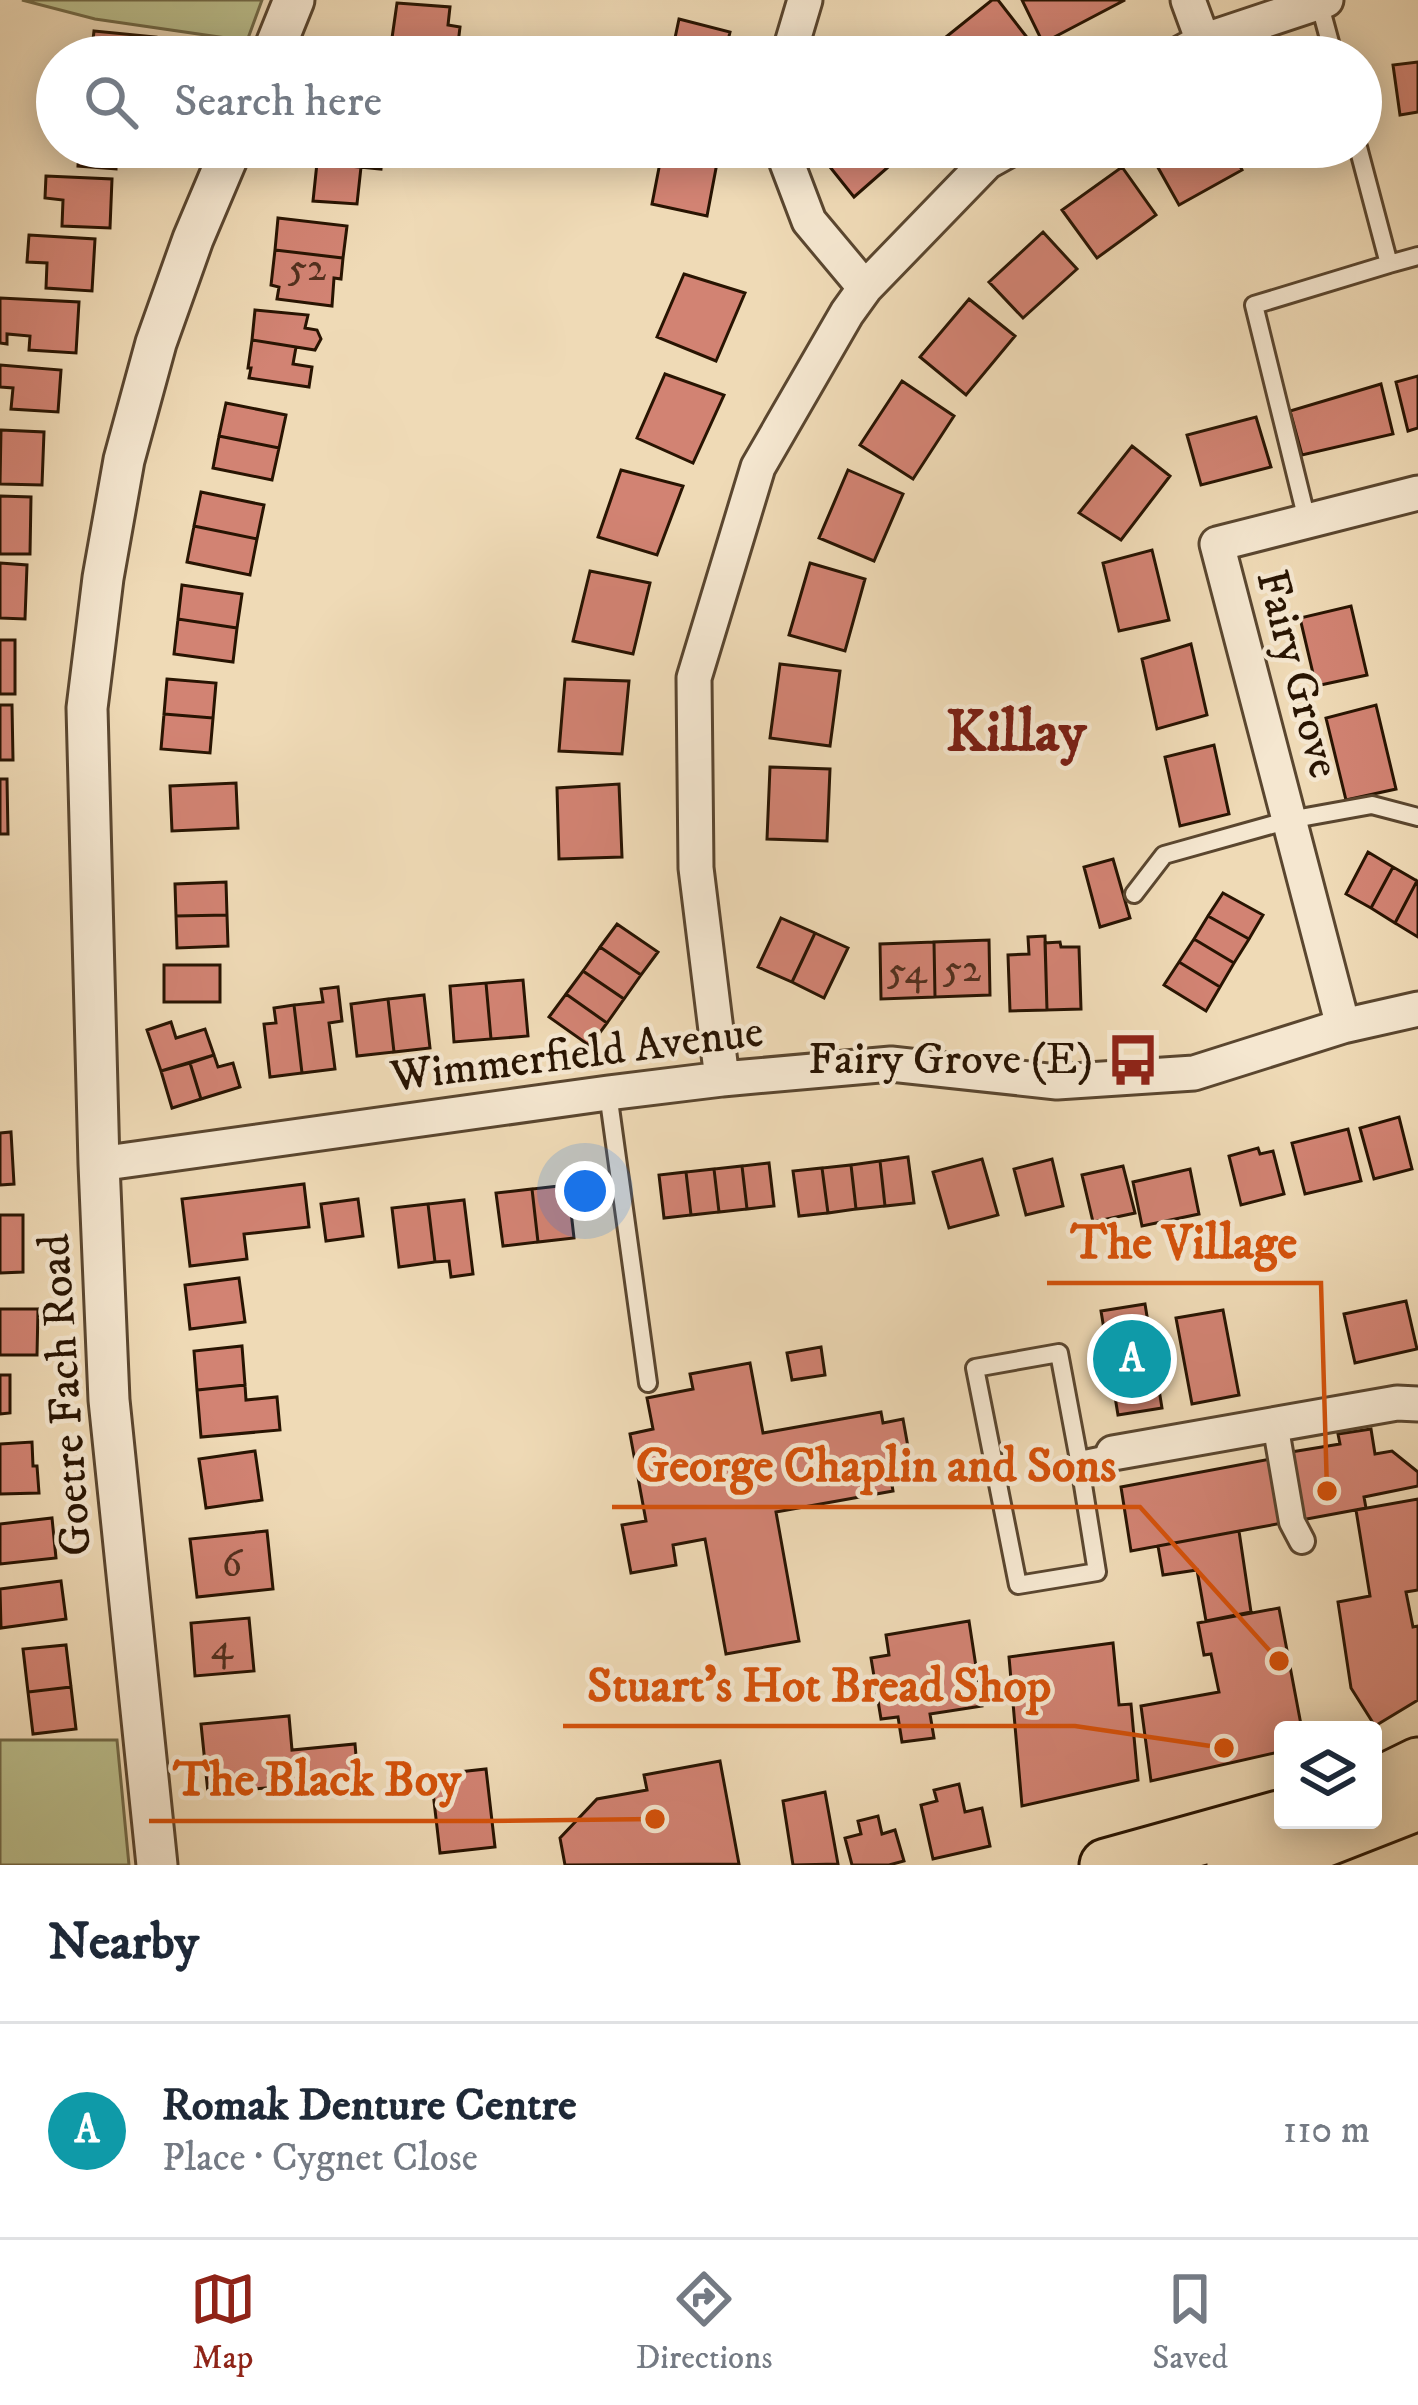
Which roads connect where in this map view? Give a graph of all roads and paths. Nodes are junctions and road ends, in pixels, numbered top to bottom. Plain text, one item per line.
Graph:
1 (294, 0) edge
2 (805, 0) edge
3 (1188, 0) edge
4 (1323, 1) edge
5 (279, 36) edge
6 (794, 36) edge
7 (1188, 36) edge
8 (1225, 36) edge
9 (1330, 36) edge
10 (223, 168) edge
11 (789, 168) edge
12 (981, 168) edge
13 (1364, 168) edge
14 (1418, 256) edge
15 (1389, 264) junction
16 (865, 288) junction
17 (1418, 493) edge
18 (1307, 520) junction
19 (1418, 817) edge
20 (1289, 820) junction
21 (1134, 894) dead end
22 (1418, 1009) edge
23 (1343, 1026) junction
24 (722, 1079) junction
25 (608, 1093) junction
26 (99, 1164) junction
27 (648, 1383) dead end
28 (1418, 1404) edge
29 (1274, 1424) junction
30 (1113, 1453) joint
31 (1078, 1460) junction
32 (1302, 1541) dead end
33 (1418, 1764) edge
34 (1382, 1782) edge
35 (1418, 1804) edge
36 (1274, 1818) edge
37 (157, 1865) edge
38 (1106, 1865) edge
39 (1233, 1865) edge

1 - 5 street
2 - 6 street
3 - 7 street
4 - 8 street
4 - 9 lane
10 - 26 street, Goetre Fach Road
11 - 16 street
12 - 16 street
13 - 15 lane
14 - 15 lane
15 - 18 lane
16 - 24 street
17 - 18 street, Fairy Grove
18 - 20 street, Fairy Grove
19 - 20 lane
20 - 21 lane, Fairy Grove
20 - 23 street, Fairy Grove
22 - 23 street, Wimmerfield Avenue
23 - 24 street, Wimmerfield Avenue
24 - 25 street, Wimmerfield Avenue
25 - 26 street, Wimmerfield Avenue
25 - 27 lane
26 - 37 street, Goetre Fach Road
28 - 29 street
29 - 30 street
29 - 32 street
30 - 31 lane
31 - 31 lane
33 - 34 main road
35 - 39 main road
36 - 38 main road

